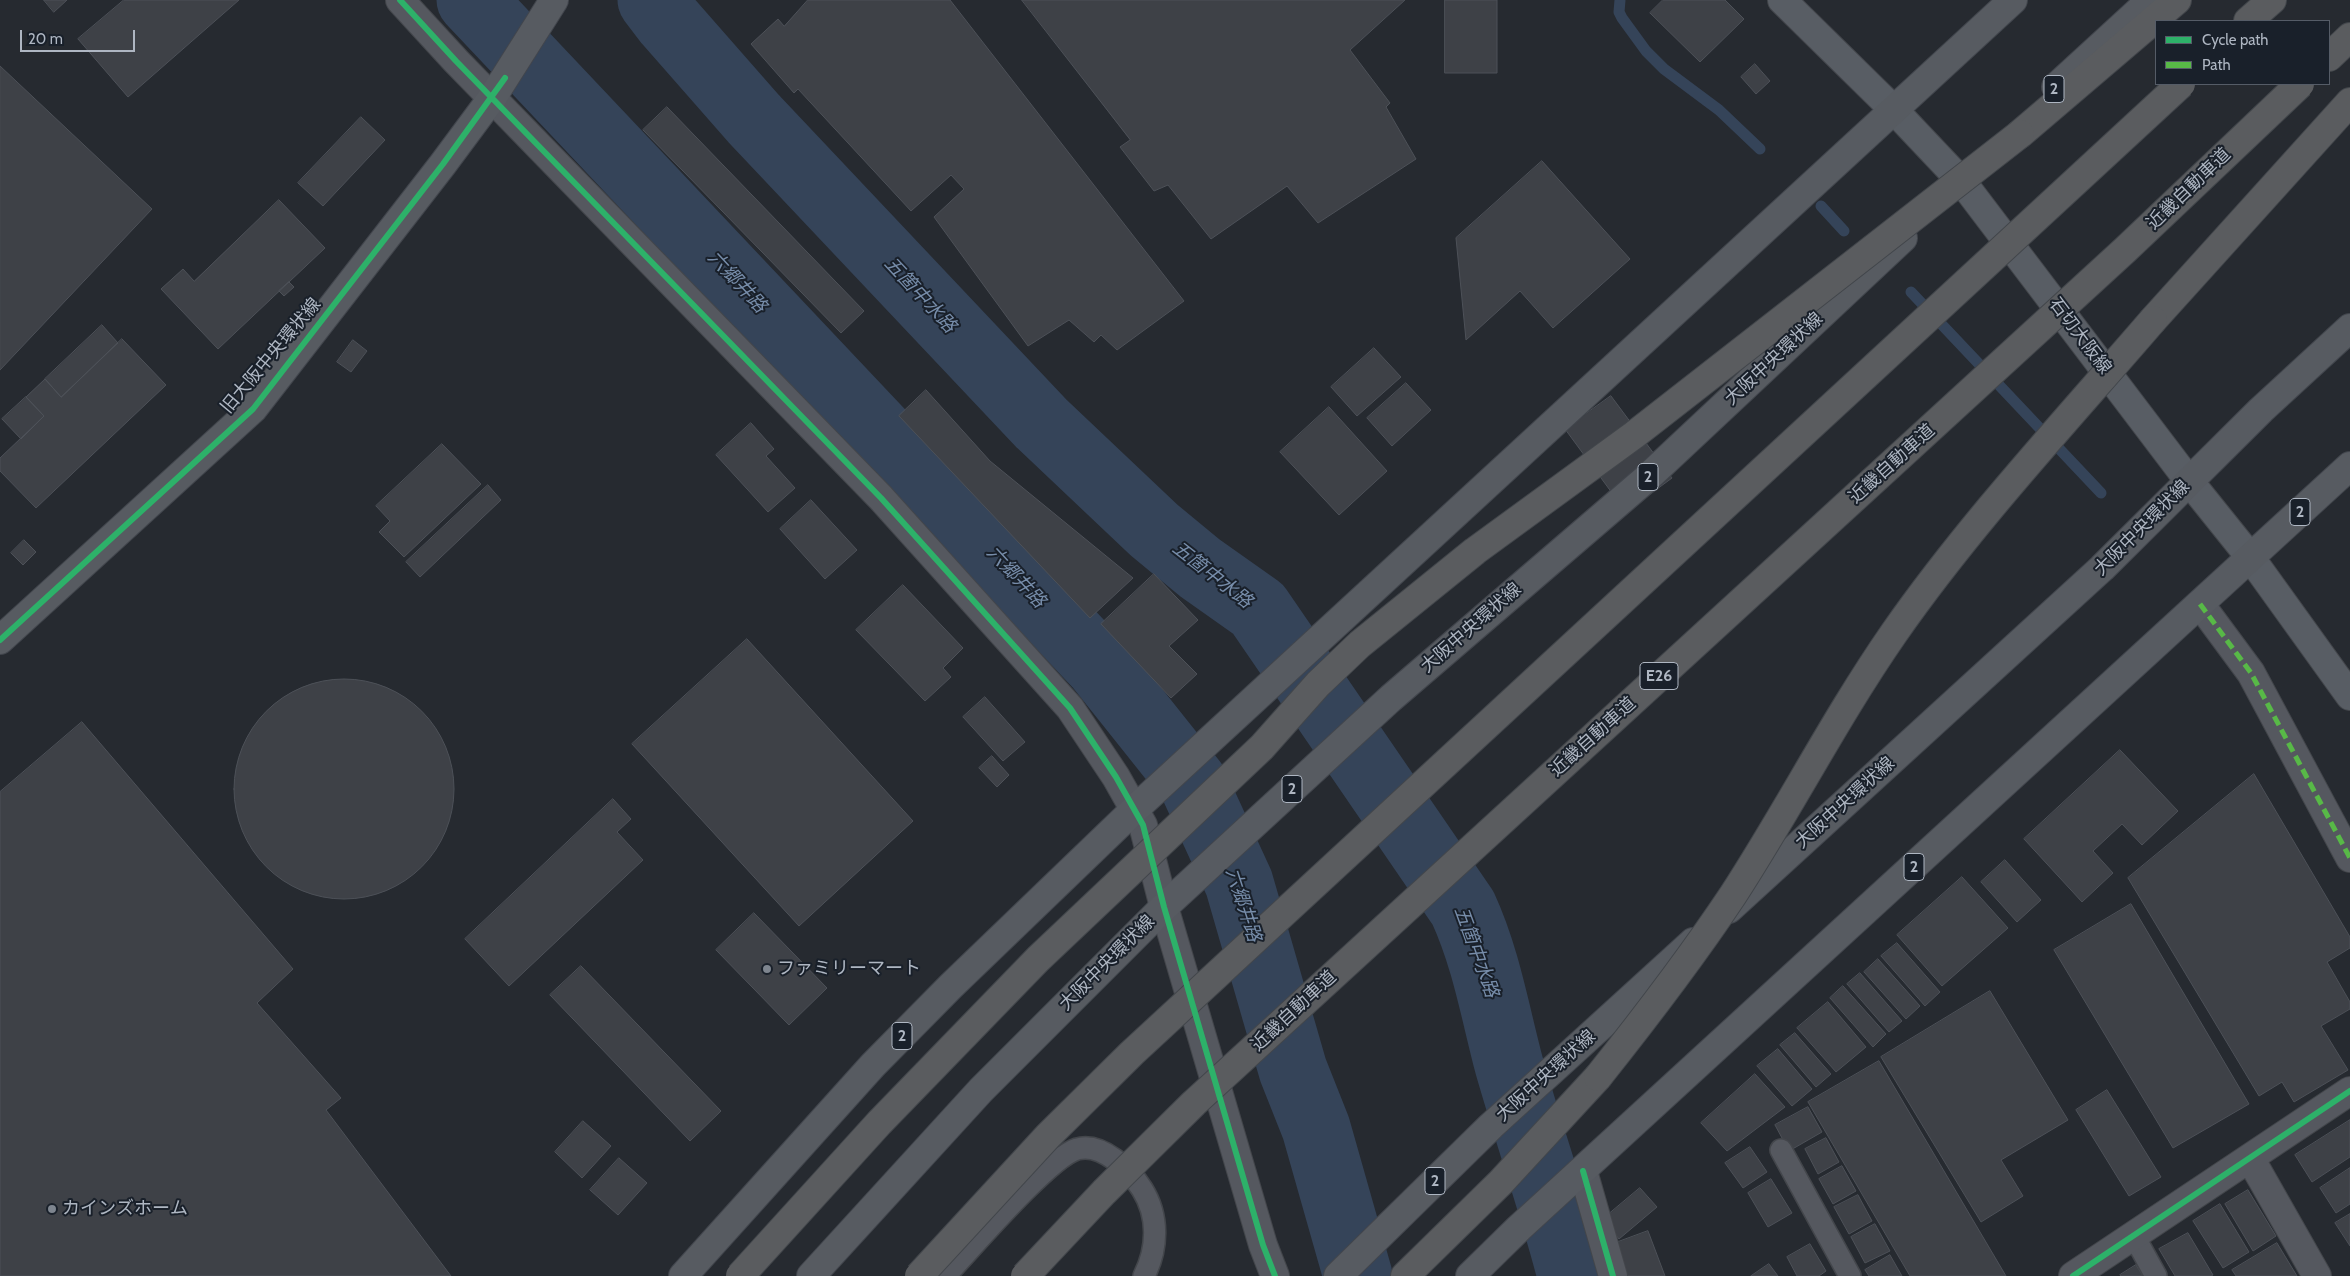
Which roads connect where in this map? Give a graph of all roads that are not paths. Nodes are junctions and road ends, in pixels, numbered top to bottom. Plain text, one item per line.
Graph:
1 (400, 0) edge
2 (554, 0) edge
3 (1782, 0) edge
4 (2013, 0) edge
5 (2151, 0) edge
6 (2177, 0) edge
7 (2272, 0) edge
8 (2249, 20) edge
9 (2350, 37) edge
10 (2330, 56) edge
11 (2180, 85) edge
12 (2299, 85) edge
13 (498, 88) junction
14 (2350, 102) edge
15 (1894, 110) junction
16 (1963, 182) junction
17 (2350, 328) edge
18 (2350, 466) edge
19 (2189, 481) junction
20 (2250, 558) junction
21 (2200, 604) junction
22 (0, 640) edge
23 (2350, 696) edge
24 (1135, 809) junction
25 (2350, 858) edge
26 (1164, 907) junction
27 (2350, 1091) edge
28 (1780, 1150) dead end
29 (2250, 1158) junction
30 (1580, 1173) junction
31 (2134, 1236) junction
32 (1150, 1271) edge
33 (683, 1276) edge
34 (740, 1276) edge
35 (811, 1276) edge
36 (919, 1276) edge
37 (945, 1276) edge
38 (1024, 1276) edge
39 (1275, 1276) edge
40 (1338, 1276) edge
41 (1405, 1276) edge
42 (1470, 1276) edge
43 (1613, 1276) edge
44 (1850, 1276) edge
45 (2074, 1276) edge
46 (2156, 1276) edge
47 (2317, 1276) edge

1 - 13 street
2 - 13 main road, 旧大阪中央環状線
3 - 15 main road, 石切大阪線
4 - 15 main road, 2
5 - 16 main road, 大阪中央環状線 / 2
6 - 34 highway, bridge
7 - 8 highway
9 - 10 highway
11 - 36 highway, bridge
12 - 38 highway, 近畿自動車道 / E26, bridge
13 - 22 main road, 旧大阪中央環状線
13 - 24 street
14 - 41 highway, bridge
15 - 16 main road, 石切大阪線
15 - 24 main road, 2
16 - 19 main road, 石切大阪線
16 - 26 main road, 大阪中央環状線 / 2
17 - 19 main road, 大阪中央環状線 / 2
18 - 20 main road, 2
19 - 20 main road, 石切大阪線
19 - 40 main road, 大阪中央環状線 / 2
20 - 21 main road, 2
20 - 23 main road, 石切大阪線
21 - 25 street
21 - 30 main road, 2
24 - 26 street
24 - 33 main road, 2
26 - 35 main road, 大阪中央環状線 / 2
26 - 39 street
27 - 29 street
28 - 44 lane
29 - 31 street
29 - 47 street
30 - 42 main road, 2
30 - 43 street
31 - 45 street
31 - 46 lane
32 - 37 lane

